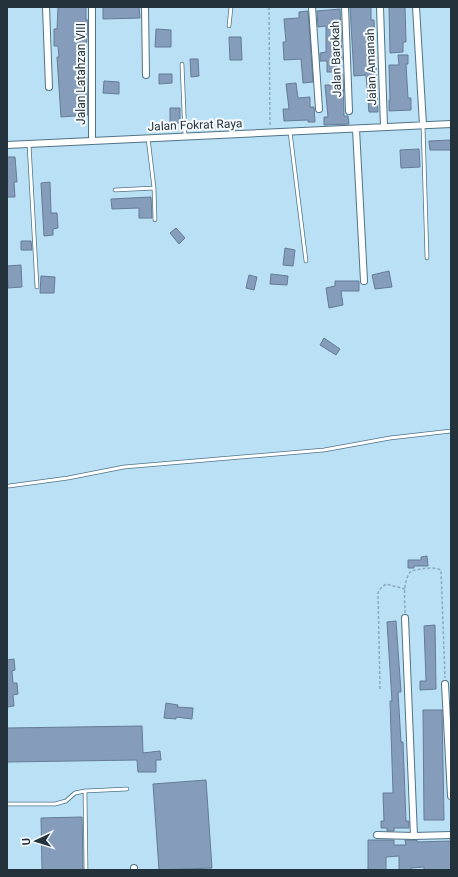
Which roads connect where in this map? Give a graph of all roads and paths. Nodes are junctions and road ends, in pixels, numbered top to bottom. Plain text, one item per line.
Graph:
1 (46, 7) edge
2 (92, 7) edge
3 (145, 7) edge
4 (231, 7) edge
5 (269, 7) edge
6 (312, 7) edge
7 (345, 7) edge
8 (380, 7) edge
9 (416, 7) edge
10 (229, 26) dead end
11 (182, 64) dead end
12 (146, 75) dead end
13 (49, 86) dead end
14 (319, 109) dead end
15 (348, 110) dead end
16 (451, 124) edge
17 (423, 125) junction
18 (384, 127) junction
19 (356, 129) junction
20 (290, 132) junction
21 (270, 133) junction
22 (185, 137) junction
23 (148, 138) junction
24 (92, 140) junction
25 (29, 144) junction
26 (7, 145) edge
27 (154, 188) junction
28 (115, 190) dead end
29 (155, 220) dead end
30 (426, 258) dead end
31 (306, 260) dead end
32 (364, 281) dead end
33 (37, 287) dead end
34 (451, 431) edge
35 (9, 486) dead end
36 (406, 589) junction
37 (405, 618) joint
38 (445, 684) joint
39 (380, 689) dead end
40 (127, 789) dead end
41 (85, 791) junction
42 (451, 796) edge
43 (7, 804) edge
44 (377, 835) dead end
45 (451, 835) edge
46 (414, 836) junction
47 (86, 870) edge

1 - 13 street
2 - 24 street, Jalan Latahzan VIII
3 - 12 street
4 - 10 lane
5 - 21 path
6 - 14 street
7 - 15 street, Jalan Barokah
8 - 18 street, Jalan Amanah
9 - 17 street
11 - 22 lane
16 - 17 street, Jalan Fokrat Raya
17 - 18 street, Jalan Fokrat Raya
17 - 30 lane
18 - 19 street, Jalan Fokrat Raya
19 - 20 street, Jalan Fokrat Raya
19 - 32 street
20 - 21 street, Jalan Fokrat Raya
20 - 31 lane
21 - 22 street, Jalan Fokrat Raya
22 - 23 street, Jalan Fokrat Raya
23 - 24 street, Jalan Fokrat Raya
23 - 27 lane
24 - 25 street, Jalan Fokrat Raya
25 - 26 street, Jalan Fokrat Raya
25 - 33 lane
27 - 28 lane
27 - 29 lane
34 - 35 lane
36 - 37 path
36 - 38 path
36 - 39 path
37 - 46 street
38 - 42 street
40 - 41 lane
41 - 43 lane
41 - 47 lane
44 - 46 street
45 - 46 street

